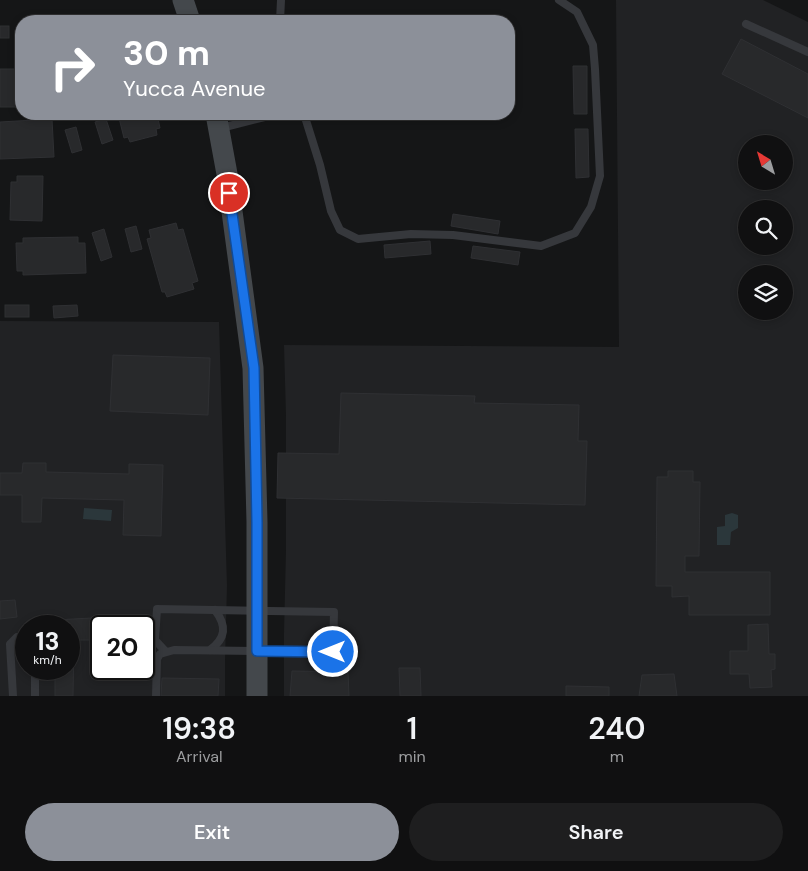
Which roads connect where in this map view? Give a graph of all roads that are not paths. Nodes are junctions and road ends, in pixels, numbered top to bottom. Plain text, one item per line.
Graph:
1 (184, 0) edge
2 (281, 0) edge
3 (558, 0) edge
4 (188, 15) edge
5 (280, 15) edge
6 (746, 24) dead end
7 (808, 52) edge
8 (219, 120) edge
9 (306, 120) edge
10 (215, 610) junction
11 (257, 611) junction
12 (15, 639) edge
13 (210, 650) junction
14 (257, 651) junction
15 (166, 652) junction
16 (35, 680) edge
17 (13, 696) edge
18 (35, 696) edge
19 (156, 696) edge
20 (257, 696) edge

1 - 4 street
2 - 5 lane
3 - 9 lane
6 - 7 lane
8 - 11 street
10 - 11 lane
10 - 13 lane
10 - 15 lane
11 - 14 street
11 - 14 lane
12 - 17 lane
13 - 14 lane
13 - 15 lane
14 - 20 street
15 - 19 lane
16 - 18 lane

